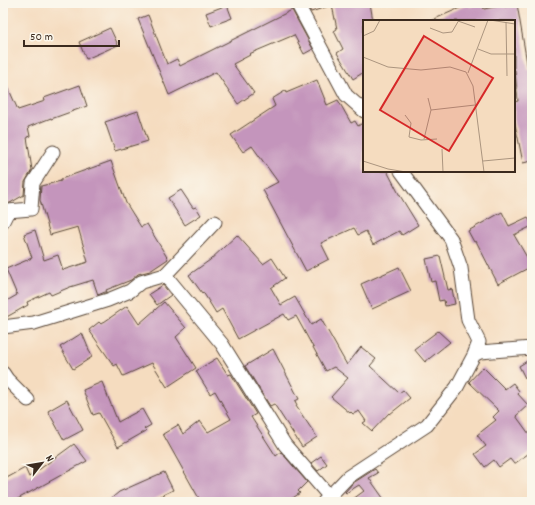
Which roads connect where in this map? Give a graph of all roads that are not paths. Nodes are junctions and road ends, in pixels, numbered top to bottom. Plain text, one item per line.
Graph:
1 (297, 3) edge
2 (363, 110) edge
3 (53, 152) dead end
4 (402, 172) edge
5 (3, 221) edge
6 (215, 222) dead end
7 (165, 275) junction
8 (3, 327) edge
9 (532, 348) edge
10 (474, 355) junction
11 (3, 373) edge
12 (28, 400) dead end
13 (327, 500) edge

1 - 2 street
3 - 5 street
4 - 10 street
6 - 7 street
7 - 8 street
7 - 13 street
9 - 10 street
10 - 13 street
11 - 12 street

